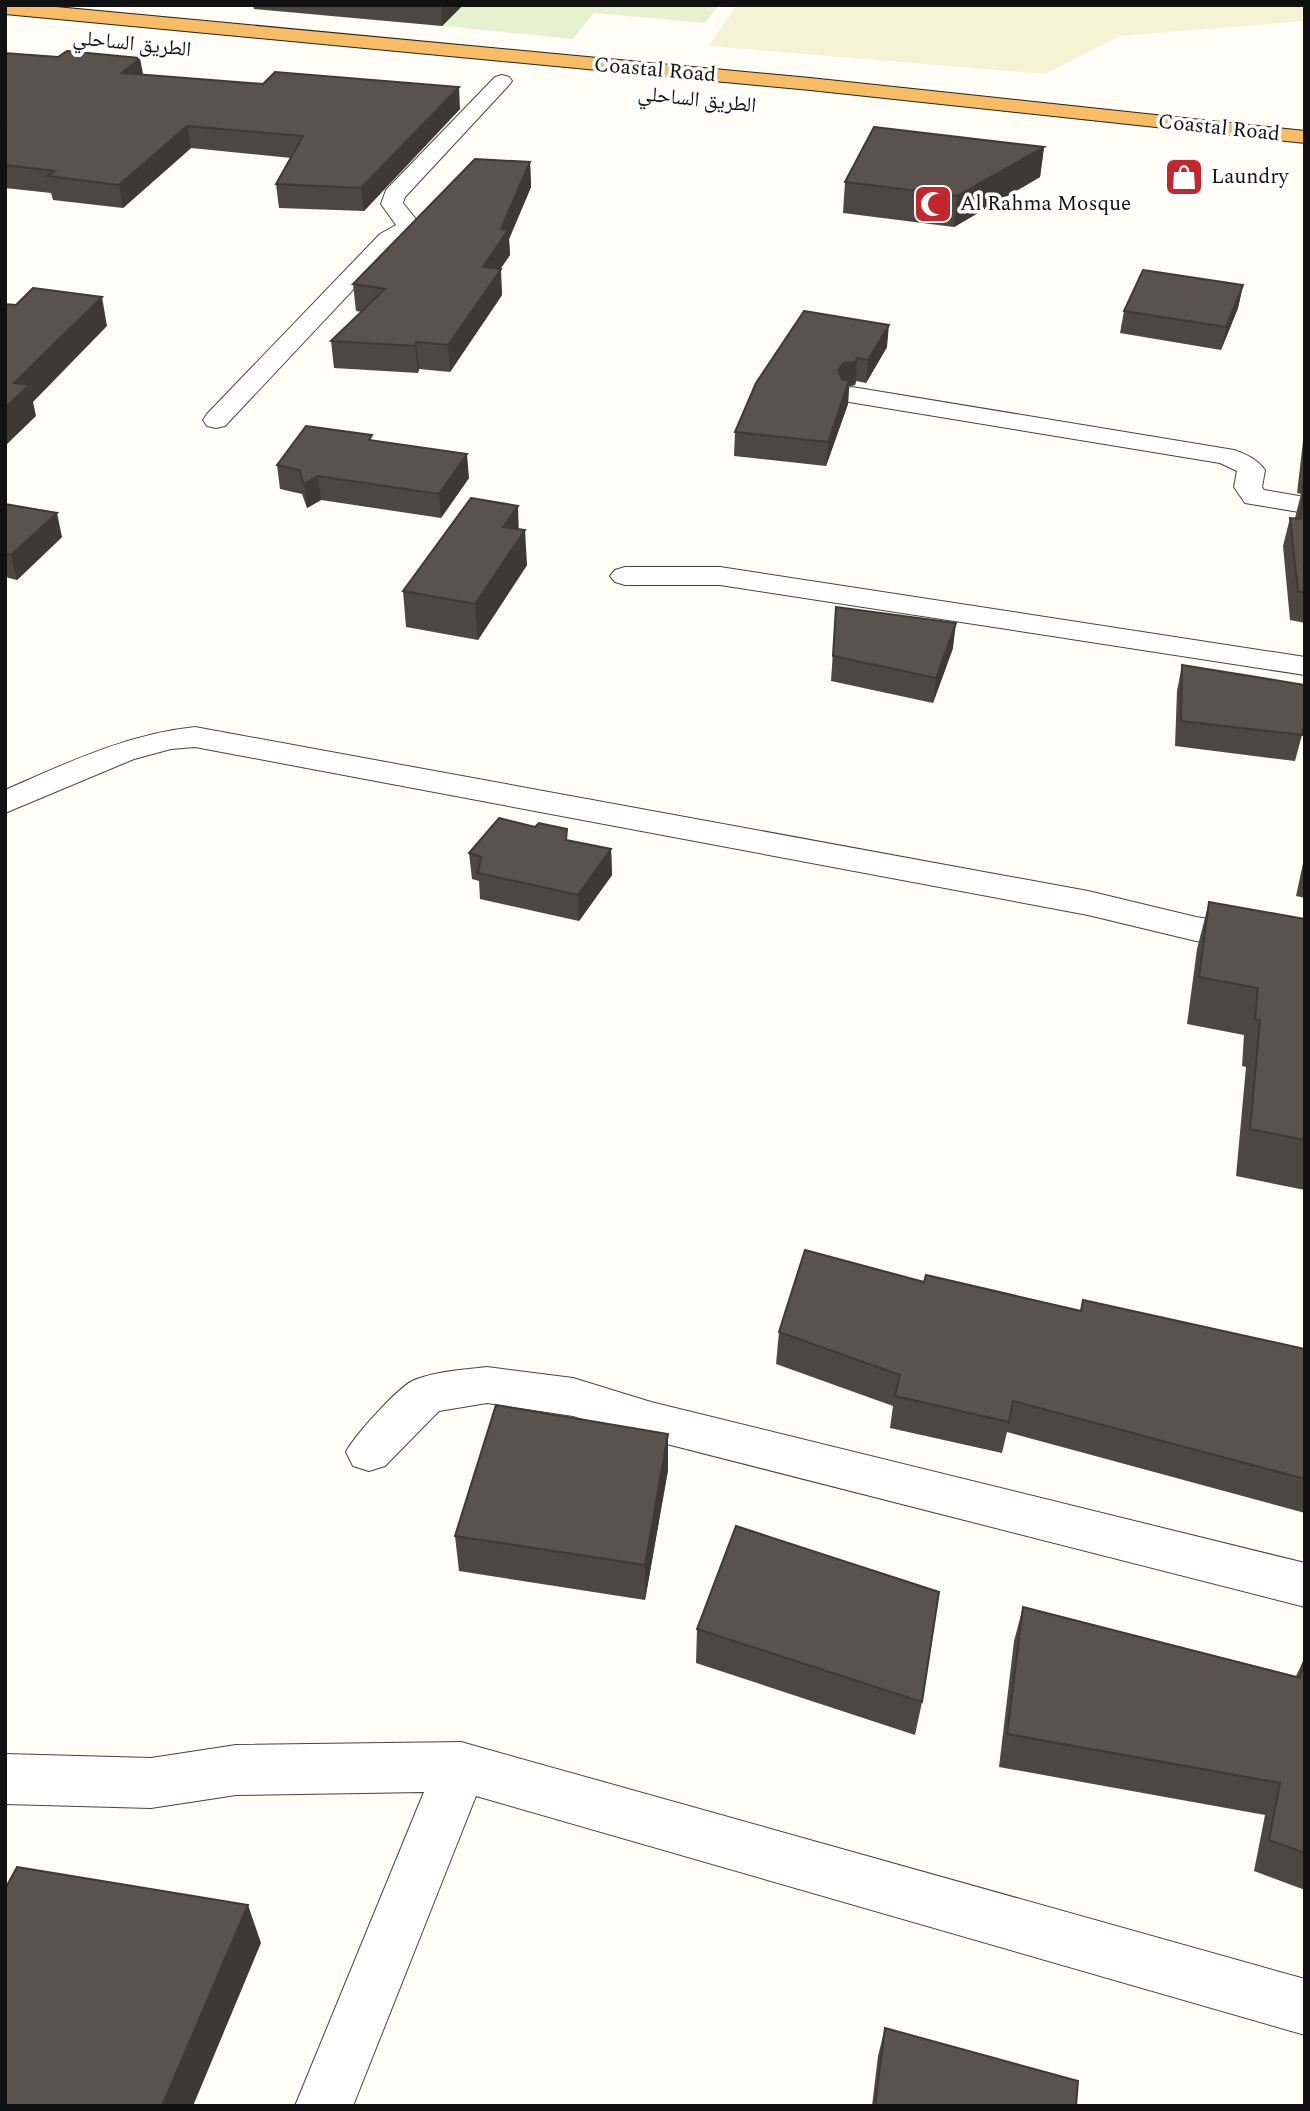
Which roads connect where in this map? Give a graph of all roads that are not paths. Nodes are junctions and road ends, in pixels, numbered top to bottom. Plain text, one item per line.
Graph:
1 (5, 8) edge
2 (475, 78) dead end
3 (509, 81) joint
4 (1305, 138) edge
5 (852, 395) dead end
6 (216, 420) dead end
7 (1305, 505) edge
8 (625, 576) dead end
9 (1305, 666) edge
10 (5, 803) edge
11 (1305, 947) edge
12 (369, 1452) dead end
13 (1305, 1585) edge
14 (461, 1767) junction
15 (5, 1779) edge
16 (1305, 2007) edge
17 (324, 2106) edge

1 - 4 highway, Coastal Road
2 - 3 highway
3 - 6 street
5 - 7 street
8 - 9 street
10 - 11 street
12 - 13 street
14 - 15 street
14 - 16 street
14 - 17 street

